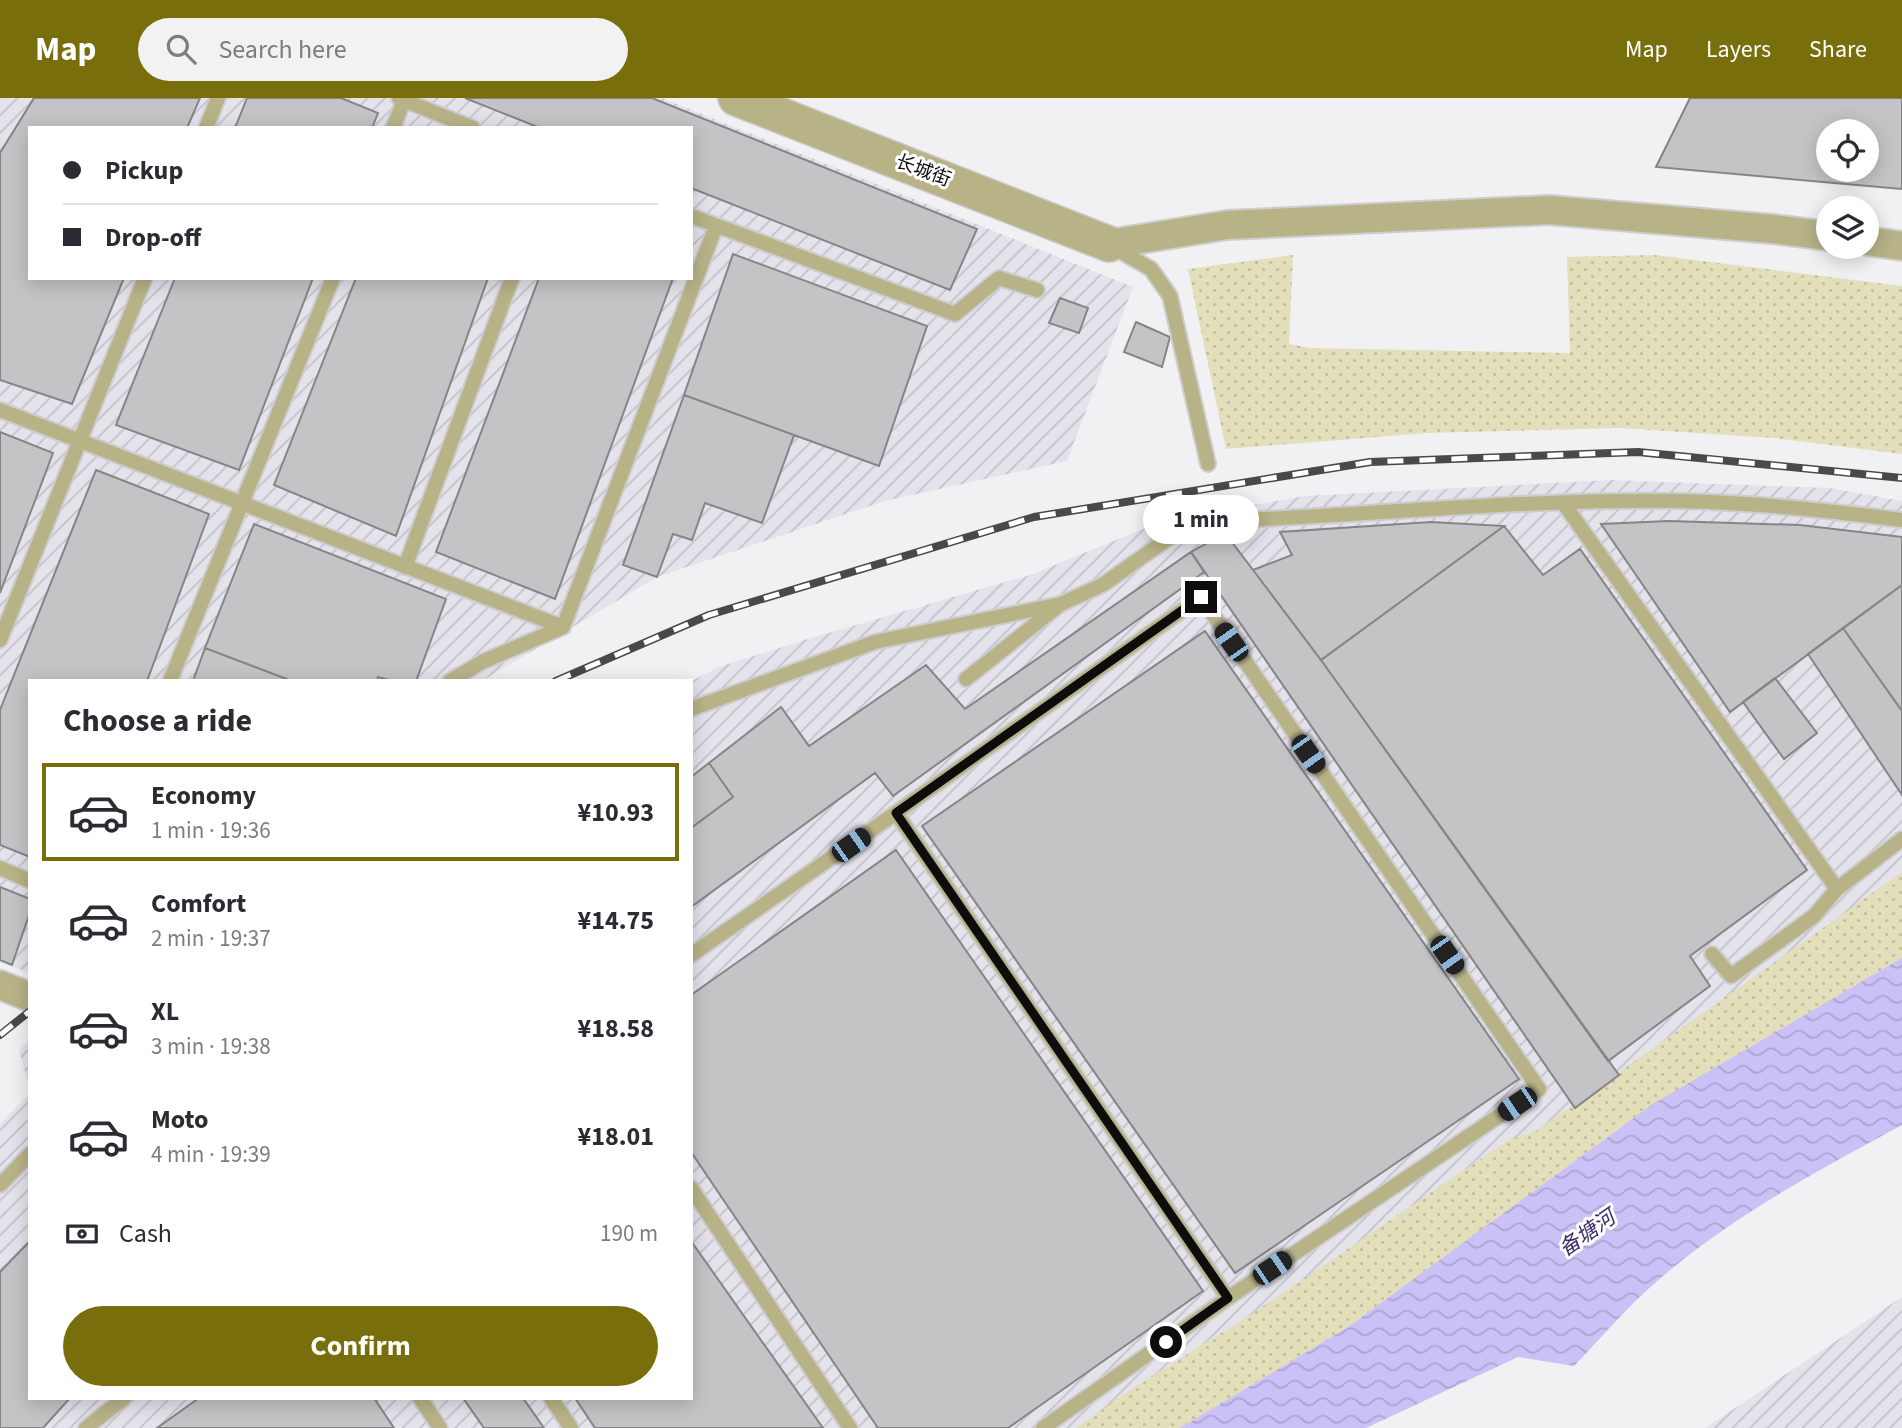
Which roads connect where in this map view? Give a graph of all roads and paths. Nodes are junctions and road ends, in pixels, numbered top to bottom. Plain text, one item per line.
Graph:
1 (218, 98) edge
2 (736, 98) edge
3 (402, 99) edge
4 (207, 126) edge
5 (394, 126) edge
6 (468, 126) edge
7 (693, 217) edge
8 (716, 226) junction
9 (1816, 234) edge
10 (1879, 243) edge
11 (1109, 244) junction
12 (1902, 246) edge
13 (144, 280) edge
14 (332, 280) edge
15 (511, 280) edge
16 (1037, 290) dead end
17 (0, 410) edge
18 (79, 440) junction
19 (1208, 464) dead end
20 (243, 504) junction
21 (1564, 504) junction
22 (1902, 520) edge
23 (405, 567) junction
24 (1061, 604) junction
25 (563, 627) junction
26 (0, 640) edge
27 (171, 679) edge
28 (453, 679) edge
29 (966, 679) dead end
30 (693, 708) edge
31 (896, 813) junction
32 (1902, 839) edge
33 (0, 868) edge
34 (28, 880) edge
35 (1837, 889) junction
36 (693, 954) edge
37 (1712, 954) dead end
38 (0, 985) edge
39 (28, 996) edge
40 (28, 1156) edge
41 (0, 1185) edge
42 (693, 1191) edge
43 (1228, 1298) junction
44 (121, 1400) edge
45 (421, 1400) edge
46 (552, 1400) edge
47 (86, 1428) edge
48 (440, 1428) edge
49 (571, 1428) edge
50 (850, 1428) edge
51 (1043, 1428) edge

1 - 4 lane
2 - 11 street, 长城街
3 - 5 lane
3 - 6 lane
7 - 8 lane
8 - 16 lane
8 - 25 lane
9 - 11 street
10 - 12 street
11 - 19 lane
13 - 18 lane
14 - 20 lane
15 - 23 lane
17 - 18 lane
18 - 20 lane
18 - 26 lane
20 - 23 lane
20 - 27 lane
21 - 22 lane
21 - 24 lane
21 - 35 lane
23 - 25 lane
24 - 29 lane
24 - 30 lane
25 - 28 lane
31 - 36 lane
31 - 43 lane
31 - 43 lane
32 - 35 lane
33 - 34 lane
35 - 37 lane
38 - 39 street
40 - 41 lane
42 - 50 lane
43 - 51 lane
44 - 47 lane
45 - 48 lane
46 - 49 lane

